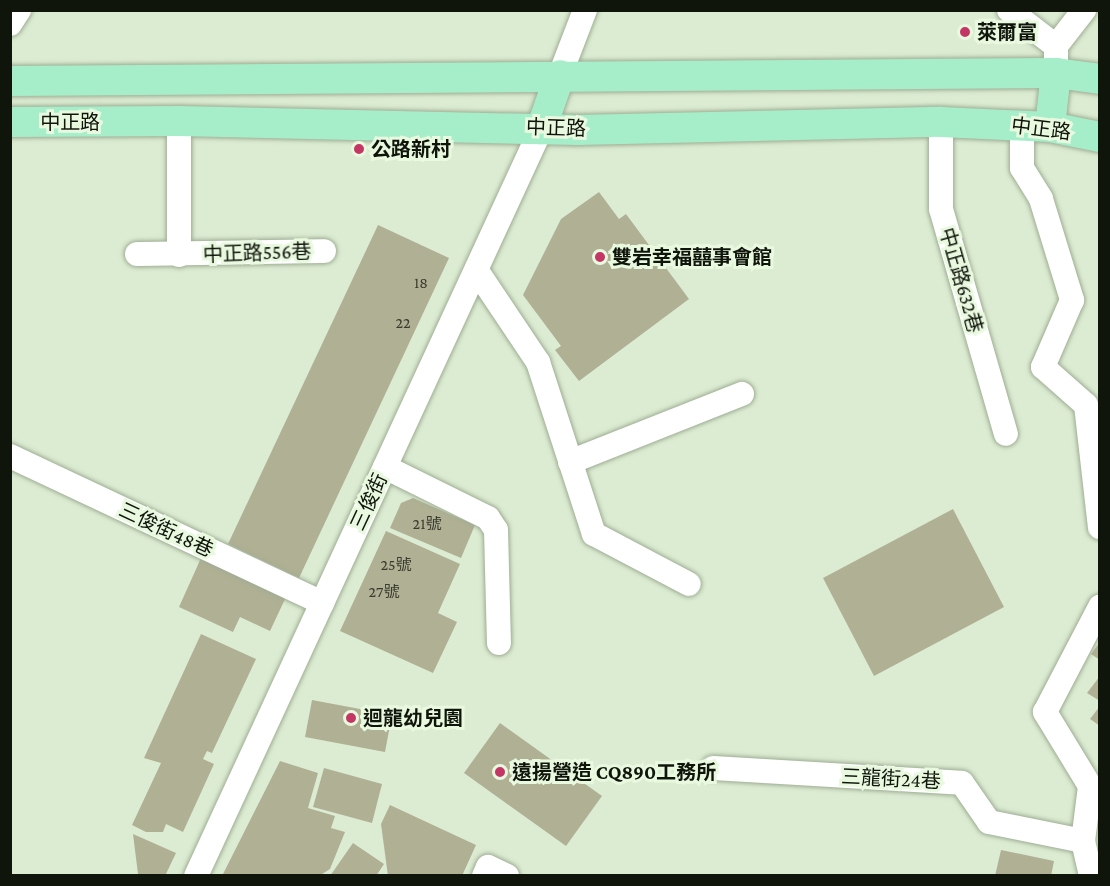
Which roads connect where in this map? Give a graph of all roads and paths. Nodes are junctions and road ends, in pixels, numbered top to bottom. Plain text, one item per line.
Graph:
1 (19, 10) edge
2 (585, 10) edge
3 (1009, 10) edge
4 (1084, 10) edge
5 (10, 24) edge
6 (1056, 59) junction
7 (560, 75) junction
8 (1100, 79) edge
9 (10, 81) edge
10 (179, 121) junction
11 (10, 122) edge
12 (940, 123) junction
13 (1036, 126) junction
14 (542, 129) junction
15 (1100, 137) edge
16 (324, 251) dead end
17 (137, 254) dead end
18 (179, 255) junction
19 (477, 271) junction
20 (742, 394) dead end
21 (1006, 434) dead end
22 (10, 456) edge
23 (570, 462) junction
24 (386, 467) junction
25 (1100, 527) edge
26 (689, 584) dead end
27 (322, 603) junction
28 (1100, 608) edge
29 (499, 643) dead end
30 (713, 768) dead end
31 (1083, 842) junction
32 (196, 876) edge
33 (484, 876) edge
34 (507, 876) edge
35 (1091, 876) edge

1 - 5 street
2 - 7 street
3 - 6 street
4 - 6 street
6 - 7 main road, 中正路
6 - 8 main road, 中正路
6 - 13 main road
7 - 9 main road, 中正路
7 - 14 main road
10 - 11 main road, 中正路
10 - 14 main road, 中正路
10 - 18 street, 中正路556巷
12 - 13 main road, 中正路
12 - 14 main road, 中正路
12 - 21 street, 中正路632巷
13 - 15 main road, 中正路
13 - 25 street
14 - 19 street, 三俊街
16 - 18 street, 中正路556巷
17 - 18 street
19 - 23 street
19 - 24 street, 三俊街
20 - 23 street
22 - 27 street, 三俊街48巷
23 - 26 street
24 - 27 street, 三俊街
24 - 29 street
27 - 32 street, 三俊街
28 - 31 street
30 - 31 street, 三龍街24巷
31 - 35 street
33 - 34 street

